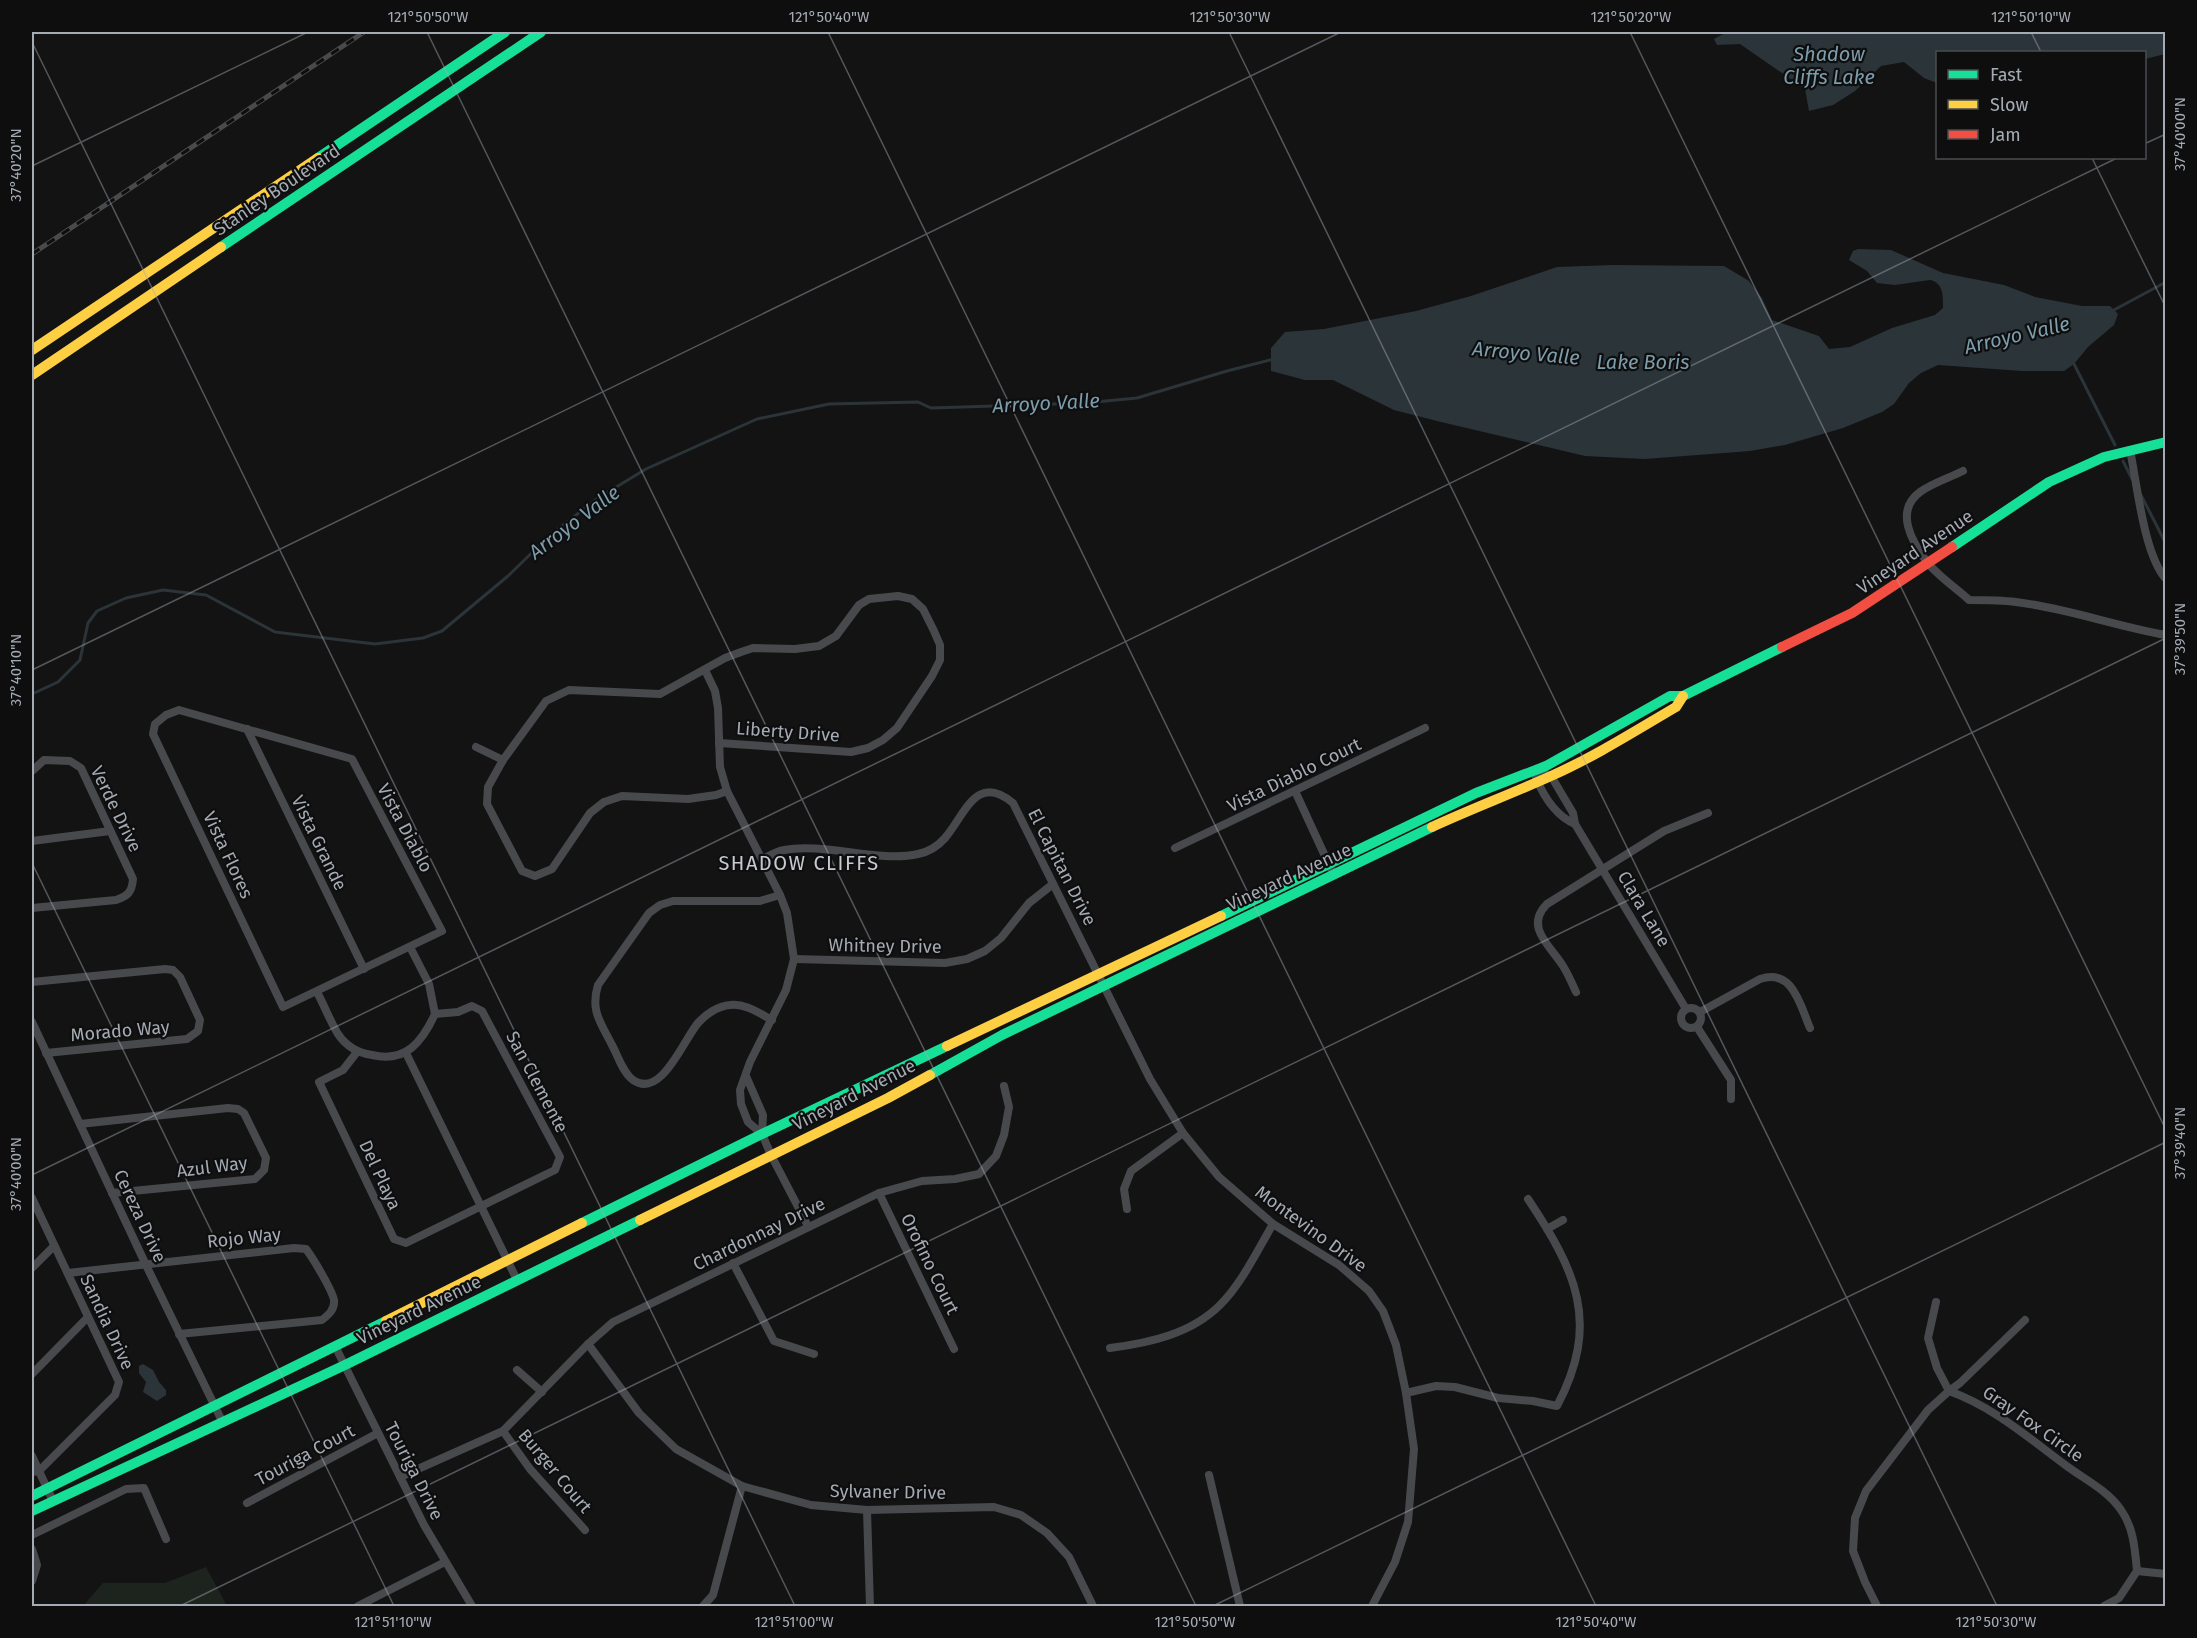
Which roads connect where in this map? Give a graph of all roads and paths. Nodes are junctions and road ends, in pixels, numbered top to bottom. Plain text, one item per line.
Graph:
1 (505, 32) edge
2 (542, 32) edge
3 (32, 350) edge
4 (32, 375) edge
5 (2166, 442) edge
6 (2130, 450) junction
7 (1963, 471) dead end
8 (1928, 563) junction
9 (2166, 579) edge
10 (2166, 635) edge
11 (705, 670) junction
12 (1683, 696) junction
13 (1425, 728) dead end
14 (247, 729) junction
15 (719, 742) junction
16 (476, 747) dead end
17 (502, 760) junction
18 (32, 771) edge
19 (1551, 776) junction
20 (1536, 777) junction
21 (727, 791) junction
22 (1295, 791) junction
23 (1708, 813) dead end
24 (1575, 824) junction
25 (111, 831) junction
26 (32, 841) edge
27 (1175, 849) dead end
28 (762, 859) junction
29 (1328, 863) junction
30 (1603, 869) junction
31 (1334, 874) junction
32 (1053, 884) junction
33 (780, 895) junction
34 (32, 908) edge
35 (410, 947) junction
36 (794, 959) junction
37 (364, 969) junction
38 (1098, 974) junction
39 (32, 982) edge
40 (1104, 985) junction
41 (317, 992) junction
42 (1576, 992) dead end
43 (1686, 1009) junction
44 (1700, 1012) junction
45 (435, 1014) junction
46 (772, 1020) junction
47 (32, 1022) edge
48 (1697, 1027) junction
49 (1809, 1028) dead end
50 (357, 1052) junction
51 (46, 1053) junction
52 (406, 1053) junction
53 (746, 1076) junction
54 (1004, 1086) dead end
55 (1731, 1099) dead end
56 (80, 1124) junction
57 (1183, 1133) junction
58 (762, 1134) junction
59 (771, 1155) junction
60 (112, 1193) junction
61 (879, 1193) junction
62 (32, 1198) edge
63 (1528, 1199) dead end
64 (480, 1207) junction
65 (1127, 1209) dead end
66 (1563, 1220) dead end
67 (1273, 1224) junction
68 (808, 1226) junction
69 (1547, 1229) junction
70 (54, 1246) junction
71 (507, 1259) junction
72 (145, 1263) junction
73 (733, 1263) junction
74 (32, 1268) edge
75 (68, 1273) junction
76 (517, 1280) junction
77 (1936, 1302) dead end
78 (88, 1317) junction
79 (2025, 1320) dead end
80 (179, 1334) junction
81 (588, 1344) junction
82 (335, 1346) junction
83 (1110, 1348) dead end
84 (954, 1349) dead end
85 (813, 1354) dead end
86 (345, 1365) junction
87 (518, 1370) dead end
88 (32, 1374) edge
89 (1949, 1391) junction
90 (542, 1392) junction
91 (1407, 1393) junction
92 (214, 1405) junction
93 (223, 1423) junction
94 (503, 1431) junction
95 (378, 1433) junction
96 (32, 1456) edge
97 (35, 1472) edge
98 (1209, 1475) dead end
99 (400, 1477) junction
100 (742, 1486) junction
101 (47, 1488) junction
102 (32, 1496) edge
103 (53, 1500) junction
104 (247, 1503) dead end
105 (867, 1510) junction
106 (32, 1511) edge
107 (585, 1530) dead end
108 (32, 1535) edge
109 (166, 1539) dead end
110 (32, 1549) edge
111 (445, 1562) junction
112 (2137, 1571) junction
113 (2166, 1574) edge
114 (32, 1581) edge
115 (358, 1606) edge
116 (472, 1606) edge
117 (703, 1606) edge
118 (870, 1606) edge
119 (1093, 1606) edge
120 (1240, 1606) edge
121 (1372, 1606) edge
122 (1878, 1606) edge
123 (2104, 1606) edge

1 - 3 street, Stanley Boulevard
2 - 4 street, Stanley Boulevard
5 - 6 street, Vineyard Avenue
6 - 8 street, Vineyard Avenue
6 - 9 street
7 - 8 street
8 - 10 street
8 - 12 street, Vineyard Avenue
11 - 15 street
11 - 15 street, Liberty Drive
11 - 17 street
12 - 19 street, Vineyard Avenue
12 - 20 street, Vineyard Avenue
13 - 22 street, Vista Diablo Court
14 - 35 street, Vista Diablo
14 - 37 street, Vista Grande
14 - 41 street, Vista Flores
15 - 21 street
16 - 17 street
17 - 21 street
18 - 25 street, Verde Drive
19 - 20 street, Vineyard Avenue
19 - 24 street, Clara Lane
20 - 24 street, Clara Lane
20 - 29 street, Vineyard Avenue
20 - 31 street, Vineyard Avenue
21 - 28 street
22 - 27 street, Vista Diablo Court
22 - 29 street
23 - 30 street
24 - 30 street, Clara Lane
25 - 26 street
25 - 34 street, Verde Drive
28 - 32 street, El Capitan Drive
28 - 33 street
29 - 31 street
29 - 38 street, Vineyard Avenue
30 - 42 street
30 - 43 street, Clara Lane
31 - 40 street, Vineyard Avenue
32 - 36 street, Whitney Drive
32 - 38 street, El Capitan Drive
33 - 36 street
33 - 46 street
35 - 37 street, Vista Diablo
35 - 45 street
36 - 46 street
37 - 41 street, Vista Flores
38 - 40 street, Montevino Drive
38 - 58 street, Vineyard Avenue
39 - 51 street, Morado Way
40 - 57 street, Montevino Drive
40 - 59 street, Vineyard Avenue
41 - 50 street
43 - 44 street
43 - 48 street
44 - 48 street
44 - 49 street
45 - 52 street
45 - 64 street, San Clemente
46 - 53 street
47 - 51 street, Cereza Drive
48 - 55 street
50 - 52 street
50 - 64 street, Del Playa
51 - 56 street, Cereza Drive
52 - 64 street
53 - 58 street
53 - 58 street
54 - 61 street, Chardonnay Drive
56 - 60 street, Cereza Drive
56 - 60 street, Azul Way
57 - 65 street
57 - 67 street, Montevino Drive
58 - 59 street
58 - 71 street, Vineyard Avenue
59 - 68 street
59 - 76 street, Vineyard Avenue
60 - 72 street, Cereza Drive
61 - 68 street, Chardonnay Drive
61 - 84 street, Orofino Court
62 - 70 street, Sandia Drive
63 - 69 street
64 - 71 street
66 - 69 street
67 - 83 street
67 - 91 street, Montevino Drive
68 - 73 street, Chardonnay Drive
69 - 91 street
70 - 74 street
70 - 75 street, Sandia Drive
71 - 76 street
71 - 82 street, Vineyard Avenue
72 - 75 street, Rojo Way
72 - 80 street, Cereza Drive
72 - 80 street, Rojo Way
73 - 81 street, Chardonnay Drive
73 - 85 street
75 - 78 street, Sandia Drive
76 - 86 street, Vineyard Avenue
77 - 89 street
78 - 88 street
78 - 97 street, Sandia Drive
79 - 89 street
80 - 92 street, Cereza Drive
81 - 90 street, Chardonnay Drive
81 - 100 street, Sylvaner Drive
82 - 86 street, Touriga Drive
82 - 92 street, Vineyard Avenue
86 - 93 street, Vineyard Avenue
86 - 95 street, Touriga Drive
87 - 90 street
89 - 112 street, Gray Fox Circle
89 - 122 street
90 - 94 street, Chardonnay Drive
91 - 121 street, Montevino Drive
92 - 93 street, Cereza Drive
92 - 101 street, Vineyard Avenue
93 - 103 street, Vineyard Avenue
94 - 99 street
94 - 107 street, Burger Court
95 - 99 street, Touriga Drive
95 - 104 street, Touriga Court
96 - 97 street
97 - 101 street
98 - 120 street
99 - 111 street, Touriga Drive
100 - 105 street, Sylvaner Drive
100 - 117 street
101 - 102 street, Vineyard Avenue
101 - 103 street
103 - 106 street, Vineyard Avenue
105 - 118 street
105 - 119 street, Sylvaner Drive
108 - 109 street
110 - 114 street
111 - 115 street
111 - 116 street, Touriga Drive
112 - 113 street
112 - 123 street

